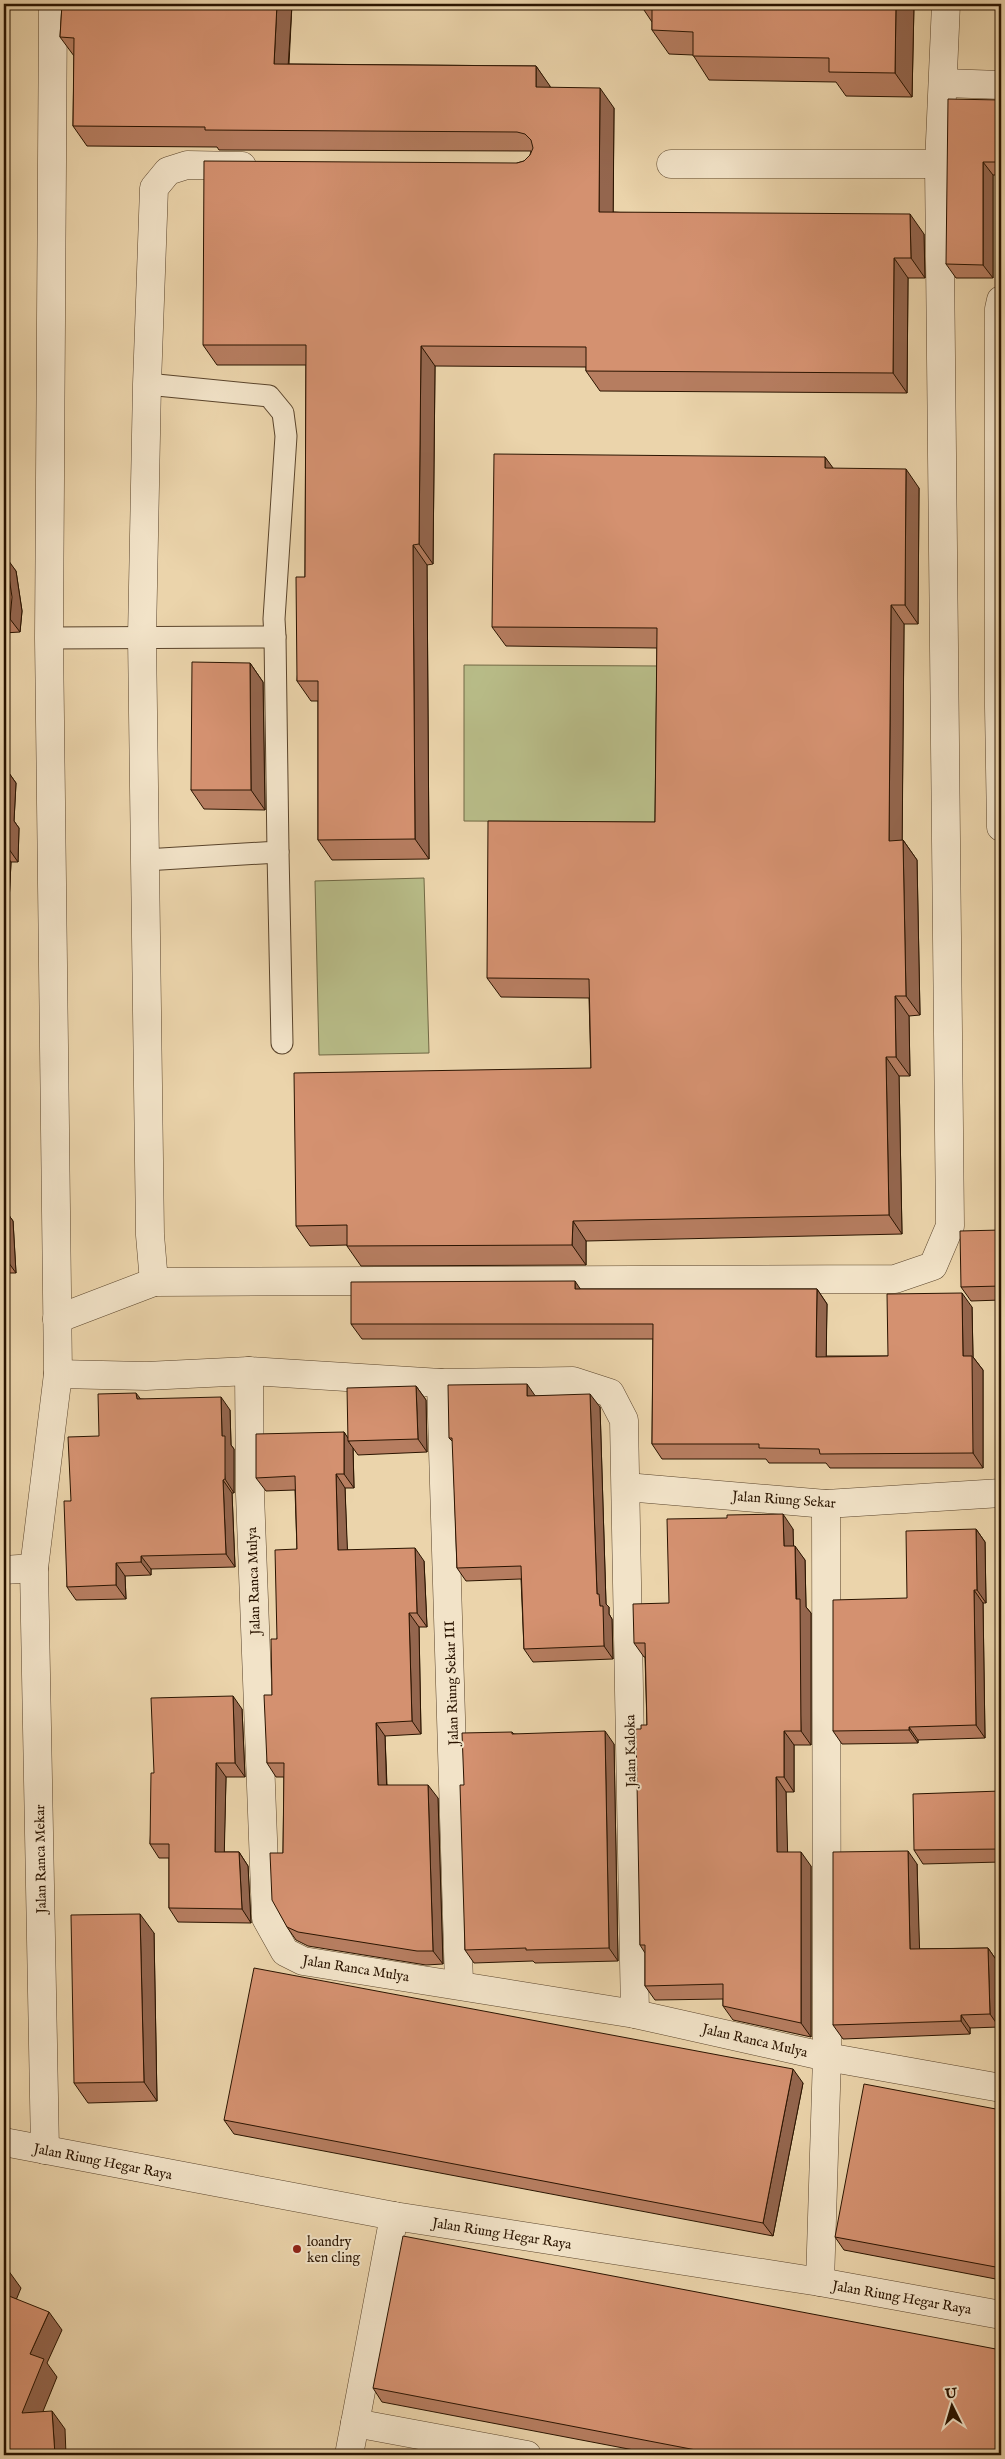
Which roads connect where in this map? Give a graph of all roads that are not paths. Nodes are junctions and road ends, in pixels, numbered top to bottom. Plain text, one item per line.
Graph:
1 (53, 4) edge
2 (946, 4) edge
3 (943, 83) junction
4 (1001, 85) edge
5 (671, 164) dead end
6 (939, 164) junction
7 (266, 166) edge
8 (1001, 300) edge
9 (147, 384) junction
10 (1000, 488) edge
11 (142, 637) junction
12 (275, 637) junction
13 (49, 638) junction
14 (1000, 707) edge
15 (1001, 827) edge
16 (278, 852) junction
17 (145, 860) junction
18 (282, 1043) dead end
19 (154, 1282) junction
20 (57, 1319) junction
21 (249, 1371) junction
22 (58, 1374) junction
23 (442, 1383) junction
24 (626, 1488) junction
25 (1001, 1493) edge
26 (826, 1504) junction
27 (34, 1568) junction
28 (4, 1570) edge
29 (458, 1984) junction
30 (635, 2014) junction
31 (827, 2057) junction
32 (1001, 2088) edge
33 (4, 2142) edge
34 (45, 2150) junction
35 (394, 2216) junction
36 (820, 2282) junction
37 (1001, 2316) edge
38 (355, 2422) junction
39 (349, 2455) edge
40 (527, 2455) edge

1 - 13 street, Jalan Ranca Mekar
2 - 3 street
3 - 4 street
3 - 6 street
5 - 6 street
6 - 19 street
7 - 9 street
8 - 10 street
9 - 11 street
9 - 12 lane
10 - 14 street
11 - 12 lane
11 - 13 lane
11 - 17 street
12 - 16 lane
13 - 20 street, Jalan Ranca Mekar
14 - 15 street
16 - 17 lane
16 - 18 lane
17 - 19 street
19 - 20 street
20 - 22 street, Jalan Ranca Mekar
21 - 22 street, Jalan Kaloka
21 - 23 street, Jalan Kaloka
21 - 29 street, Jalan Ranca Mulya
22 - 27 street, Jalan Ranca Mekar
23 - 24 street, Jalan Kaloka
23 - 29 street, Jalan Riung Sekar III
24 - 26 street, Jalan Riung Sekar
24 - 30 street, Jalan Kaloka
25 - 26 street, Jalan Riung Sekar
26 - 31 street
27 - 28 street
27 - 34 street, Jalan Ranca Mekar
29 - 30 street, Jalan Ranca Mulya
30 - 31 street, Jalan Ranca Mulya
31 - 32 street, Jalan Ranca Mulya
31 - 36 street
33 - 34 street, Jalan Riung Hegar Raya
34 - 35 street, Jalan Riung Hegar Raya
35 - 36 street, Jalan Riung Hegar Raya
35 - 38 street
36 - 37 street, Jalan Riung Hegar Raya
38 - 39 street
38 - 40 street

